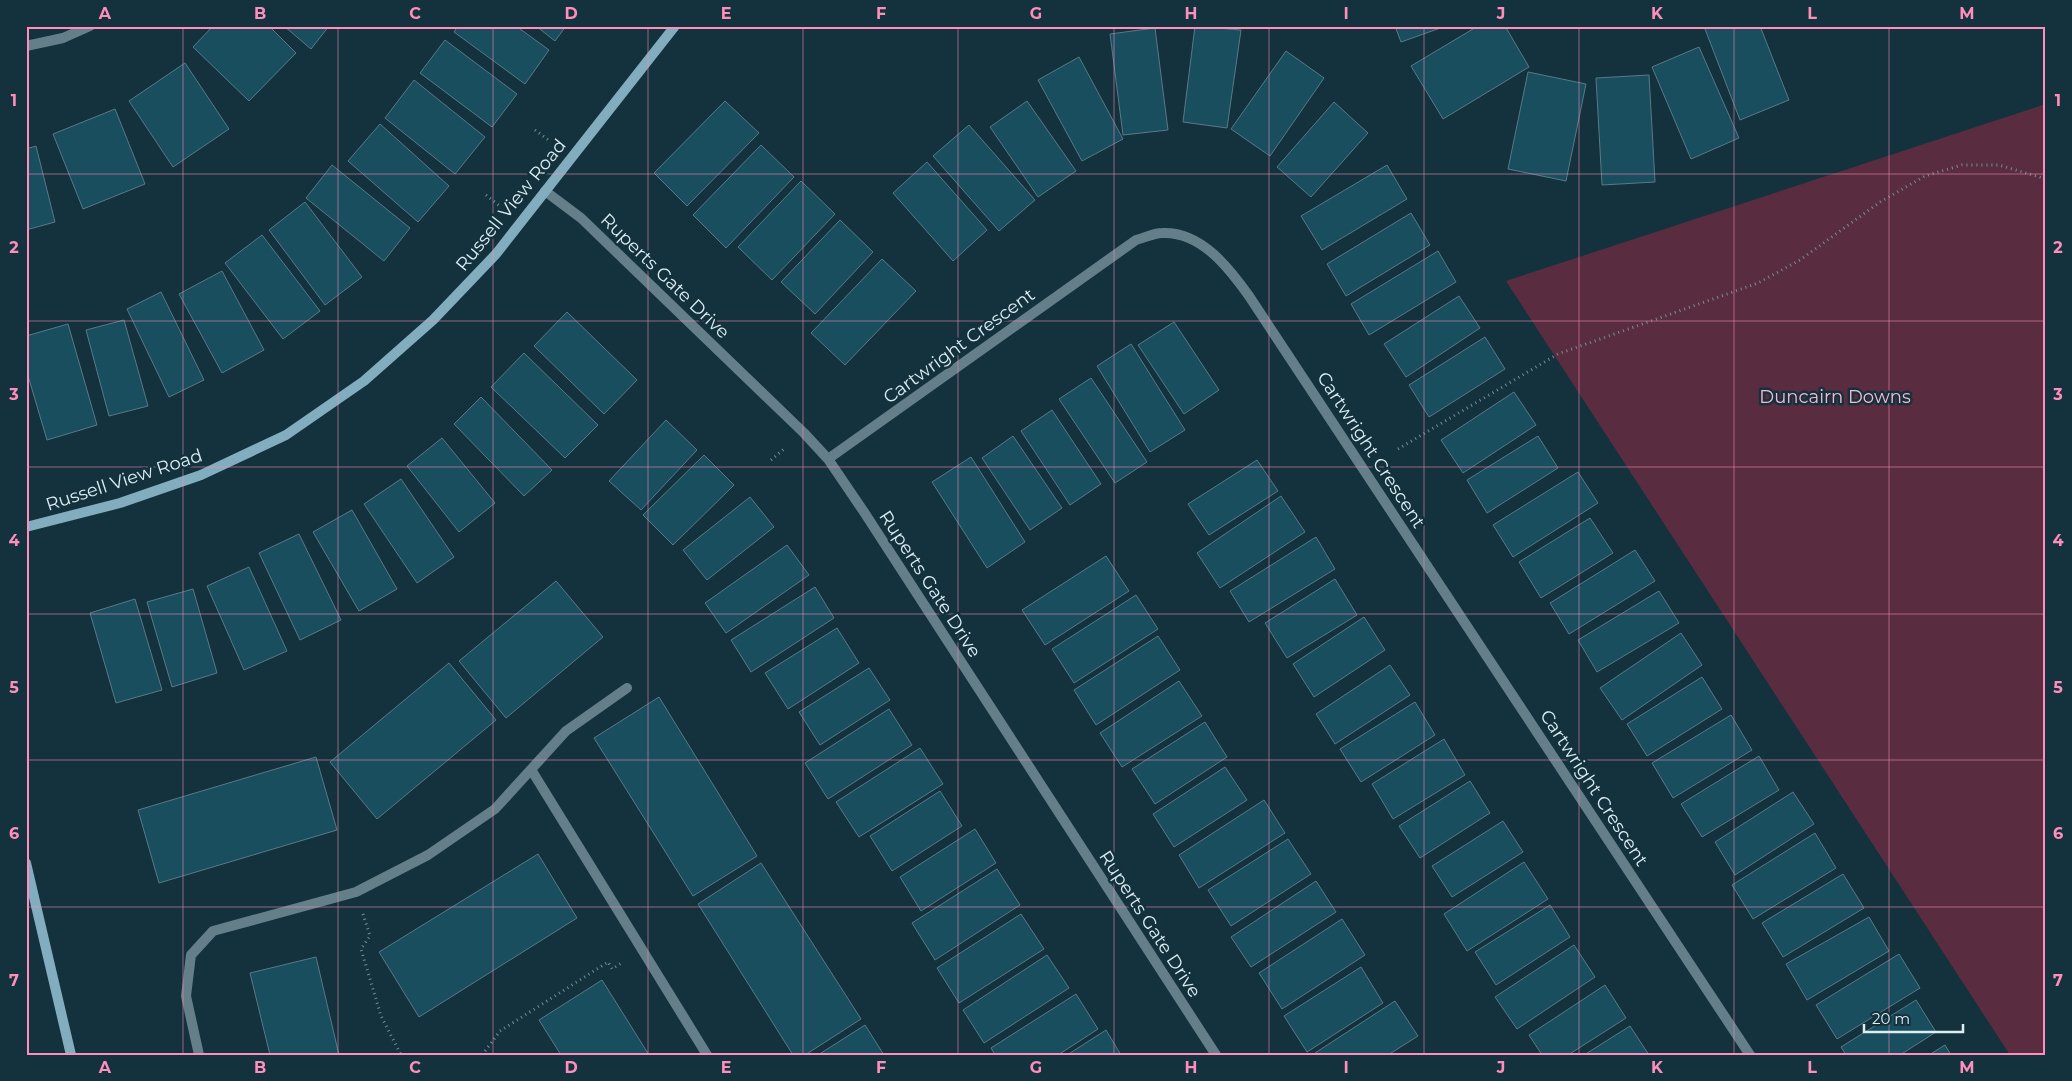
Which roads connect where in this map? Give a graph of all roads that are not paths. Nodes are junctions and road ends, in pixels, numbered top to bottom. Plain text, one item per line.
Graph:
1 (90, 26) edge
2 (675, 26) edge
3 (26, 46) edge
4 (545, 191) junction
5 (828, 459) junction
6 (26, 527) edge
7 (626, 688) dead end
8 (532, 771) junction
9 (26, 863) edge
10 (71, 1055) edge
11 (199, 1055) edge
12 (707, 1055) edge
13 (1216, 1055) edge
14 (1750, 1055) edge

1 - 3 street
2 - 4 street, Russell View Road
4 - 5 street, Ruperts Gate Drive
4 - 6 street, Russell View Road
5 - 13 street, Ruperts Gate Drive
5 - 14 street, Cartwright Crescent
7 - 8 street
8 - 11 street
8 - 12 street
9 - 10 street

